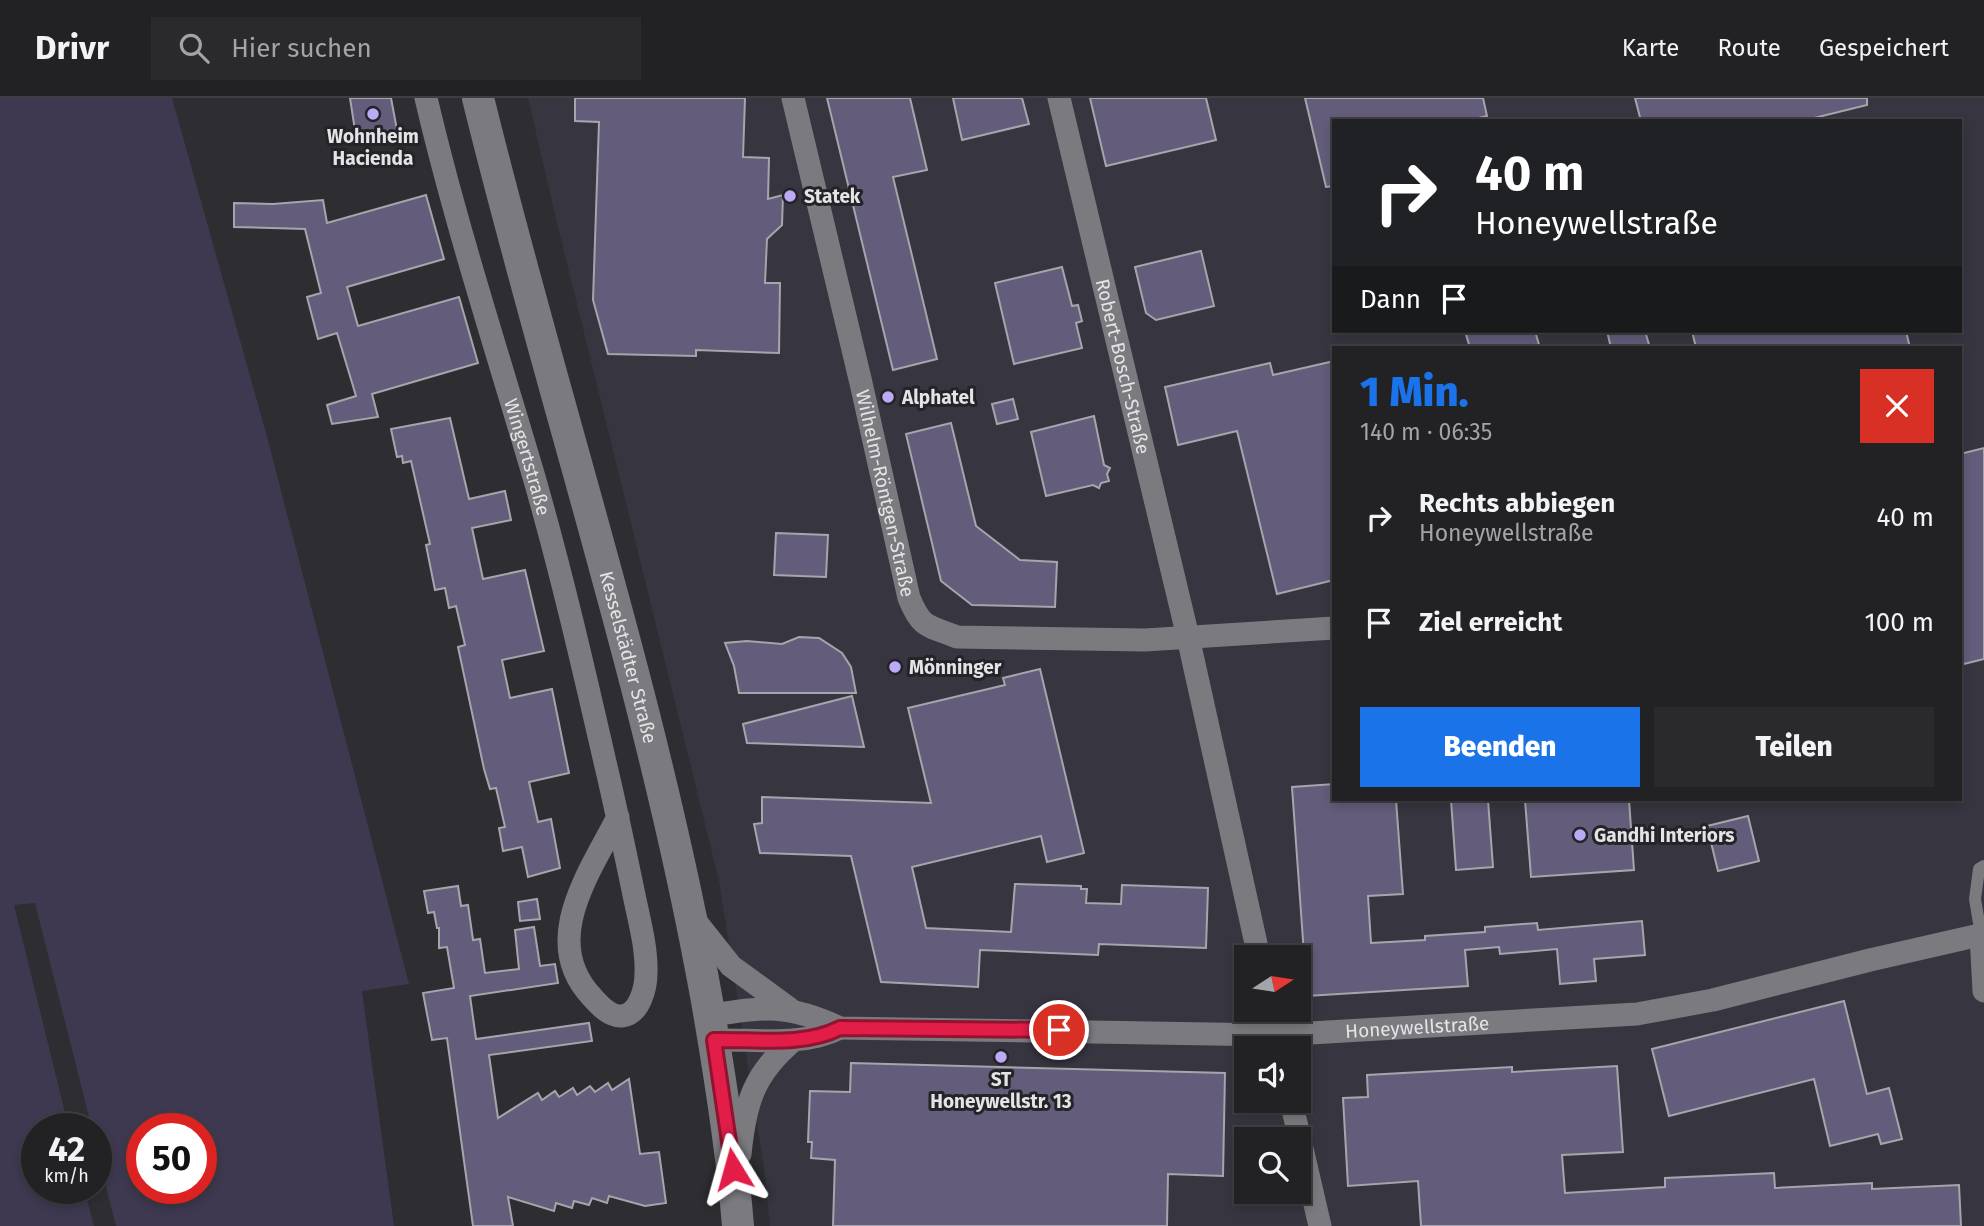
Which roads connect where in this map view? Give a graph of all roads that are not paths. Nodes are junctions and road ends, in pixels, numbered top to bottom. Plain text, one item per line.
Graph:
1 (426, 98) edge
2 (478, 98) edge
3 (793, 98) edge
4 (1059, 98) edge
5 (1332, 628) edge
6 (1188, 637) junction
7 (618, 817) junction
8 (1984, 866) edge
9 (692, 918) junction
10 (1982, 935) edge
11 (1256, 945) edge
12 (1984, 990) edge
13 (790, 1009) junction
14 (711, 1028) junction
15 (840, 1028) junction
16 (1311, 1038) edge
17 (794, 1040) junction
18 (1234, 1040) edge
19 (1294, 1113) edge
20 (736, 1192) junction
21 (738, 1226) edge
22 (1320, 1226) edge

1 - 7 street, Wingertstraße
2 - 9 main road, Kesselstädter Straße
3 - 6 street, Wilhelm-Röntgen-Straße
4 - 6 street, Robert-Bosch-Straße
5 - 6 street
6 - 11 street, Robert-Bosch-Straße
7 - 7 street, Wingertstraße
8 - 10 lane
9 - 13 street, Honeywellstraße
9 - 14 main road, Kesselstädter Straße
10 - 12 street
10 - 16 street, Honeywellstraße
13 - 14 street, Honeywellstraße
13 - 15 street, Honeywellstraße
14 - 17 street, Honeywellstraße
14 - 20 main road, Kesselstädter Straße
15 - 17 street, Honeywellstraße
15 - 18 street, Honeywellstraße
17 - 20 street
19 - 22 street
20 - 21 main road, Kesselstädter Straße

